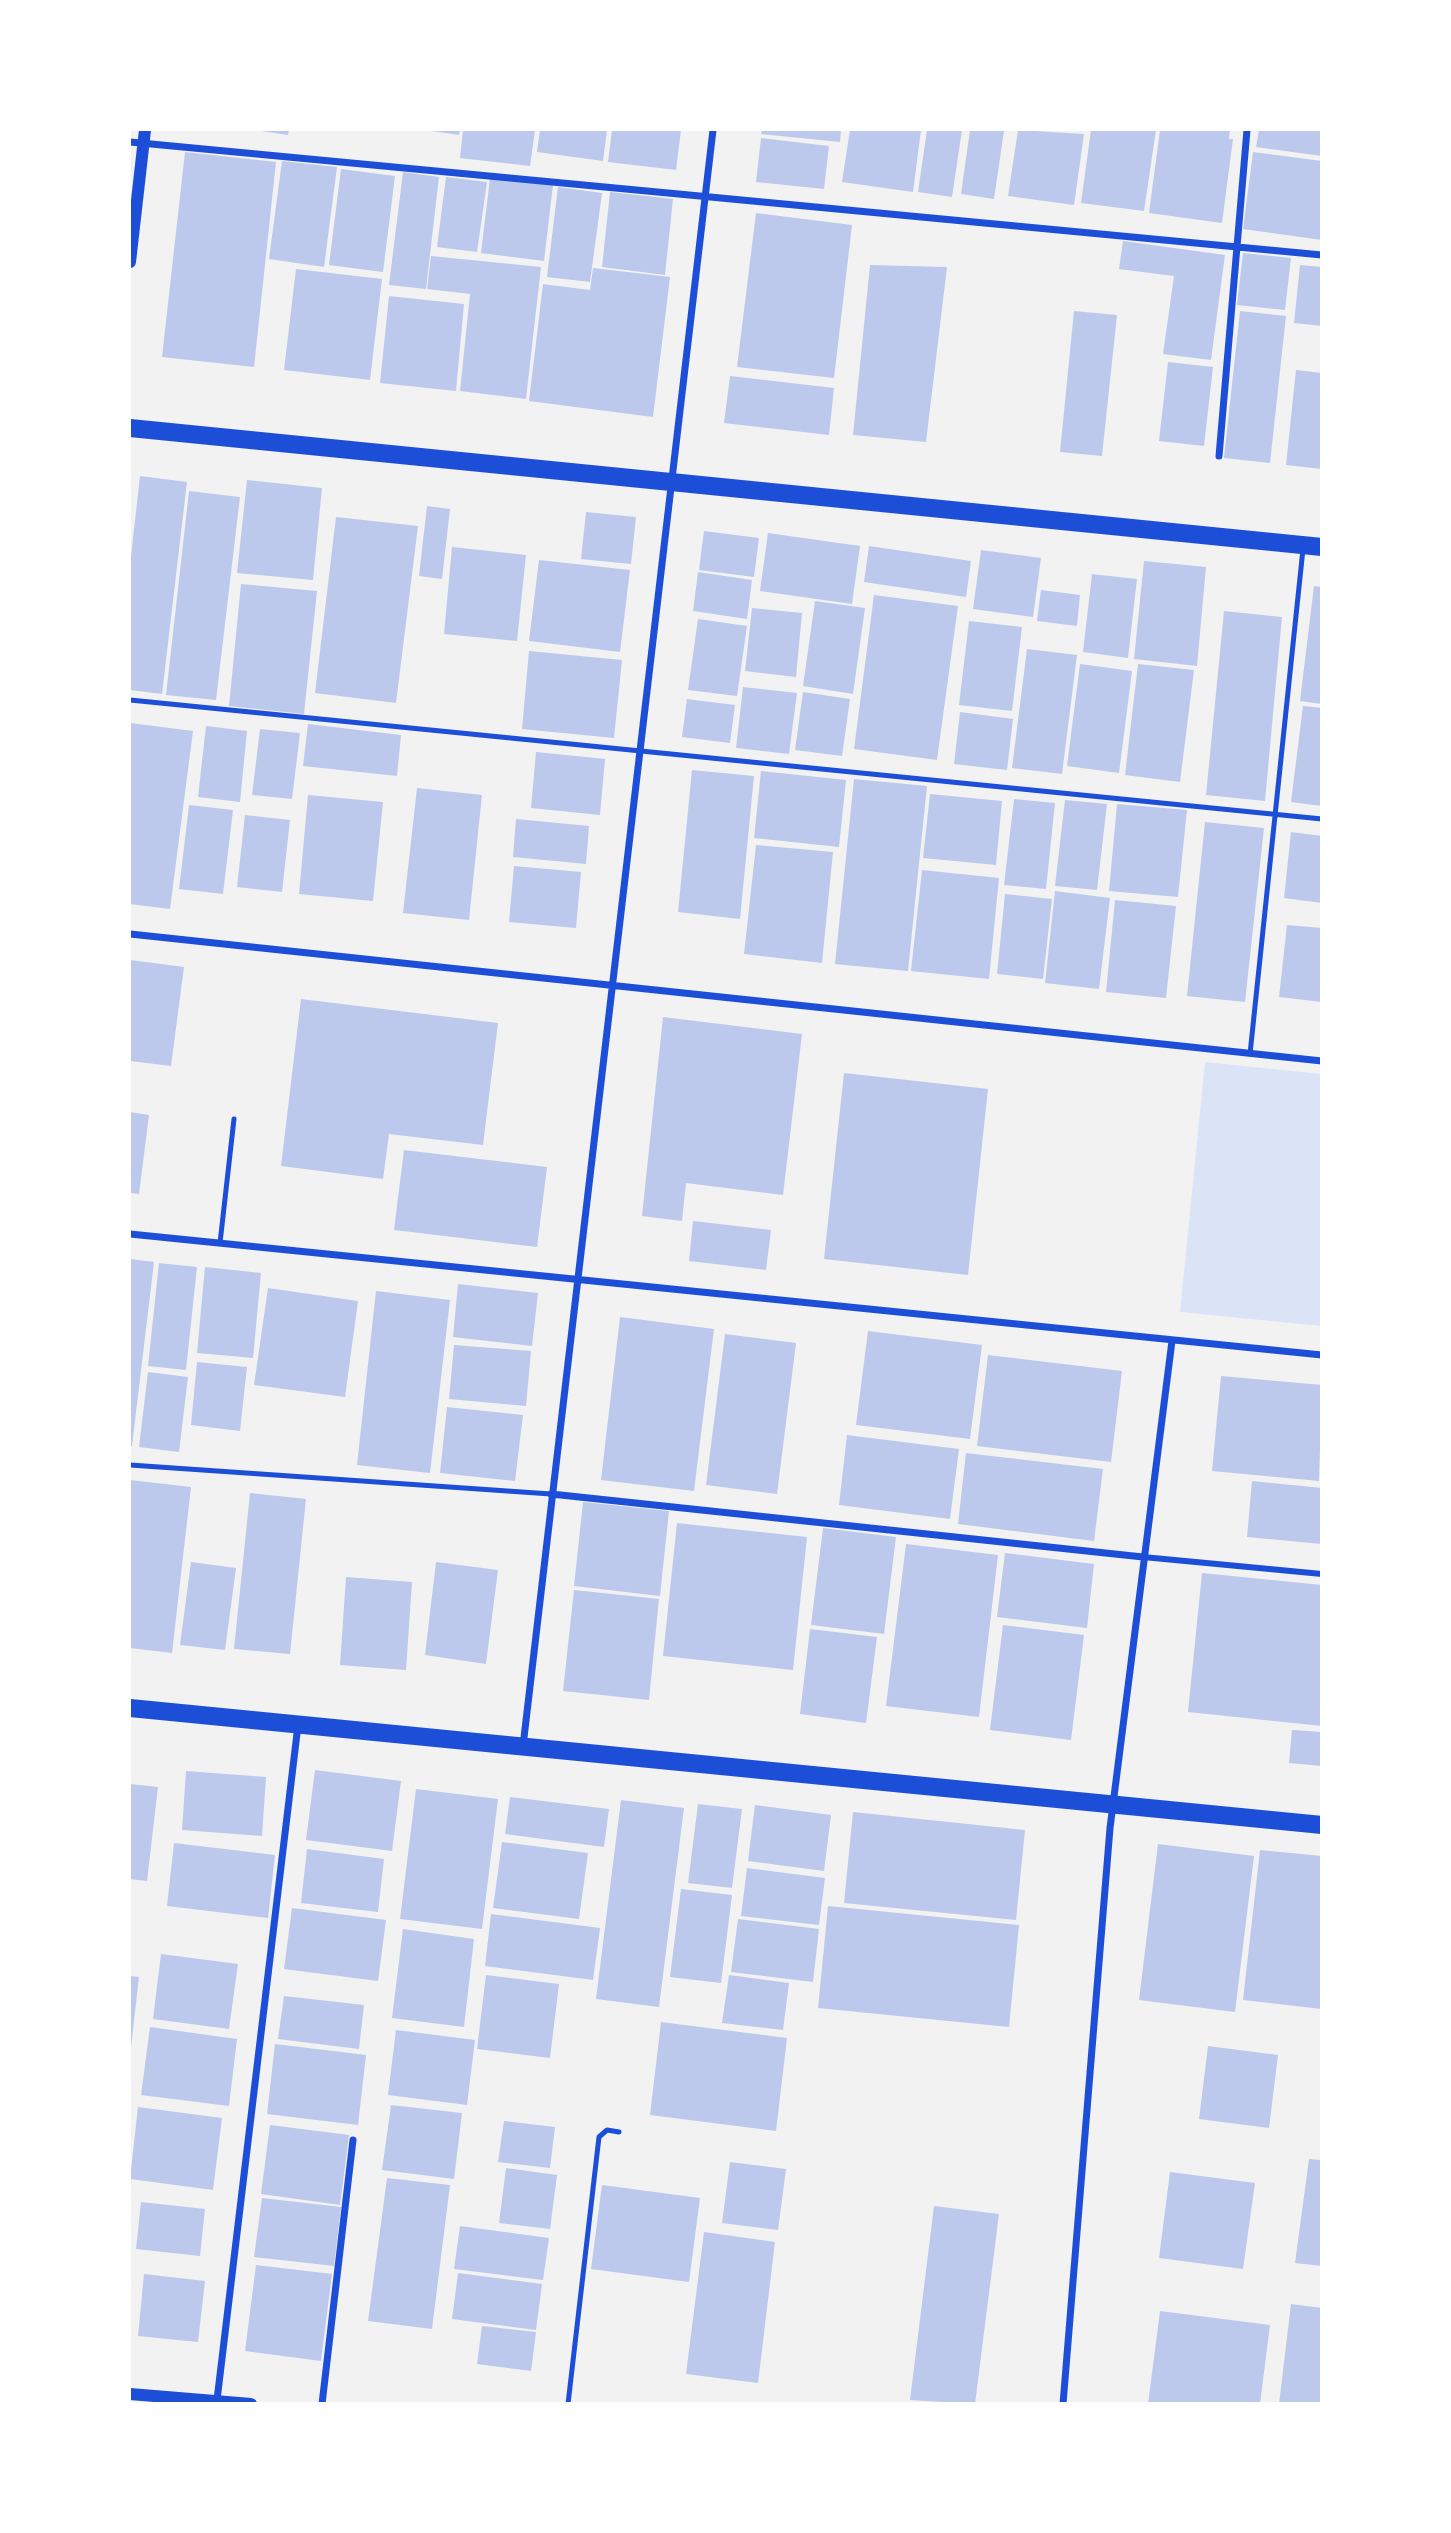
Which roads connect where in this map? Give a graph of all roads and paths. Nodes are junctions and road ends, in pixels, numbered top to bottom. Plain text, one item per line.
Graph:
1 (713, 130) edge
2 (1247, 130) edge
3 (144, 136) edge
4 (130, 142) edge
5 (705, 197) junction
6 (1237, 247) junction
7 (1321, 255) edge
8 (130, 262) edge
9 (130, 428) edge
10 (1219, 456) dead end
11 (670, 482) junction
12 (1312, 547) edge
13 (130, 700) edge
14 (641, 751) junction
15 (1277, 814) junction
16 (1321, 819) edge
17 (130, 934) edge
18 (615, 984) junction
19 (1250, 1054) junction
20 (1321, 1062) edge
21 (234, 1119) dead end
22 (130, 1234) edge
23 (220, 1243) junction
24 (577, 1278) junction
25 (1172, 1341) junction
26 (1321, 1355) edge
27 (130, 1465) edge
28 (551, 1494) junction
29 (1143, 1557) junction
30 (1321, 1574) edge
31 (130, 1707) edge
32 (299, 1724) junction
33 (523, 1746) junction
34 (1114, 1804) junction
35 (1321, 1825) edge
36 (619, 2132) dead end
37 (353, 2140) dead end
38 (130, 2394) edge
39 (217, 2400) junction
40 (251, 2403) edge
41 (322, 2403) edge
42 (568, 2403) edge
43 (1063, 2403) edge

1 - 5 street
2 - 6 street
3 - 4 street
3 - 5 street
3 - 8 street
5 - 6 street
5 - 11 street
6 - 7 street
6 - 10 street
9 - 11 main road
11 - 12 main road
11 - 14 street
12 - 15 lane
13 - 14 lane
14 - 15 lane
14 - 18 street
15 - 16 lane
15 - 19 lane
17 - 18 street
18 - 19 street
18 - 24 street
19 - 20 street
21 - 23 lane
22 - 23 street
23 - 24 street
24 - 25 street
24 - 28 street
25 - 26 street
25 - 29 street
27 - 28 lane
28 - 29 street
28 - 33 street
29 - 30 street
29 - 34 street
31 - 32 main road
32 - 33 main road
32 - 39 street
33 - 34 main road
34 - 35 main road
34 - 43 street
36 - 42 lane
37 - 41 street
38 - 39 street
39 - 40 street

